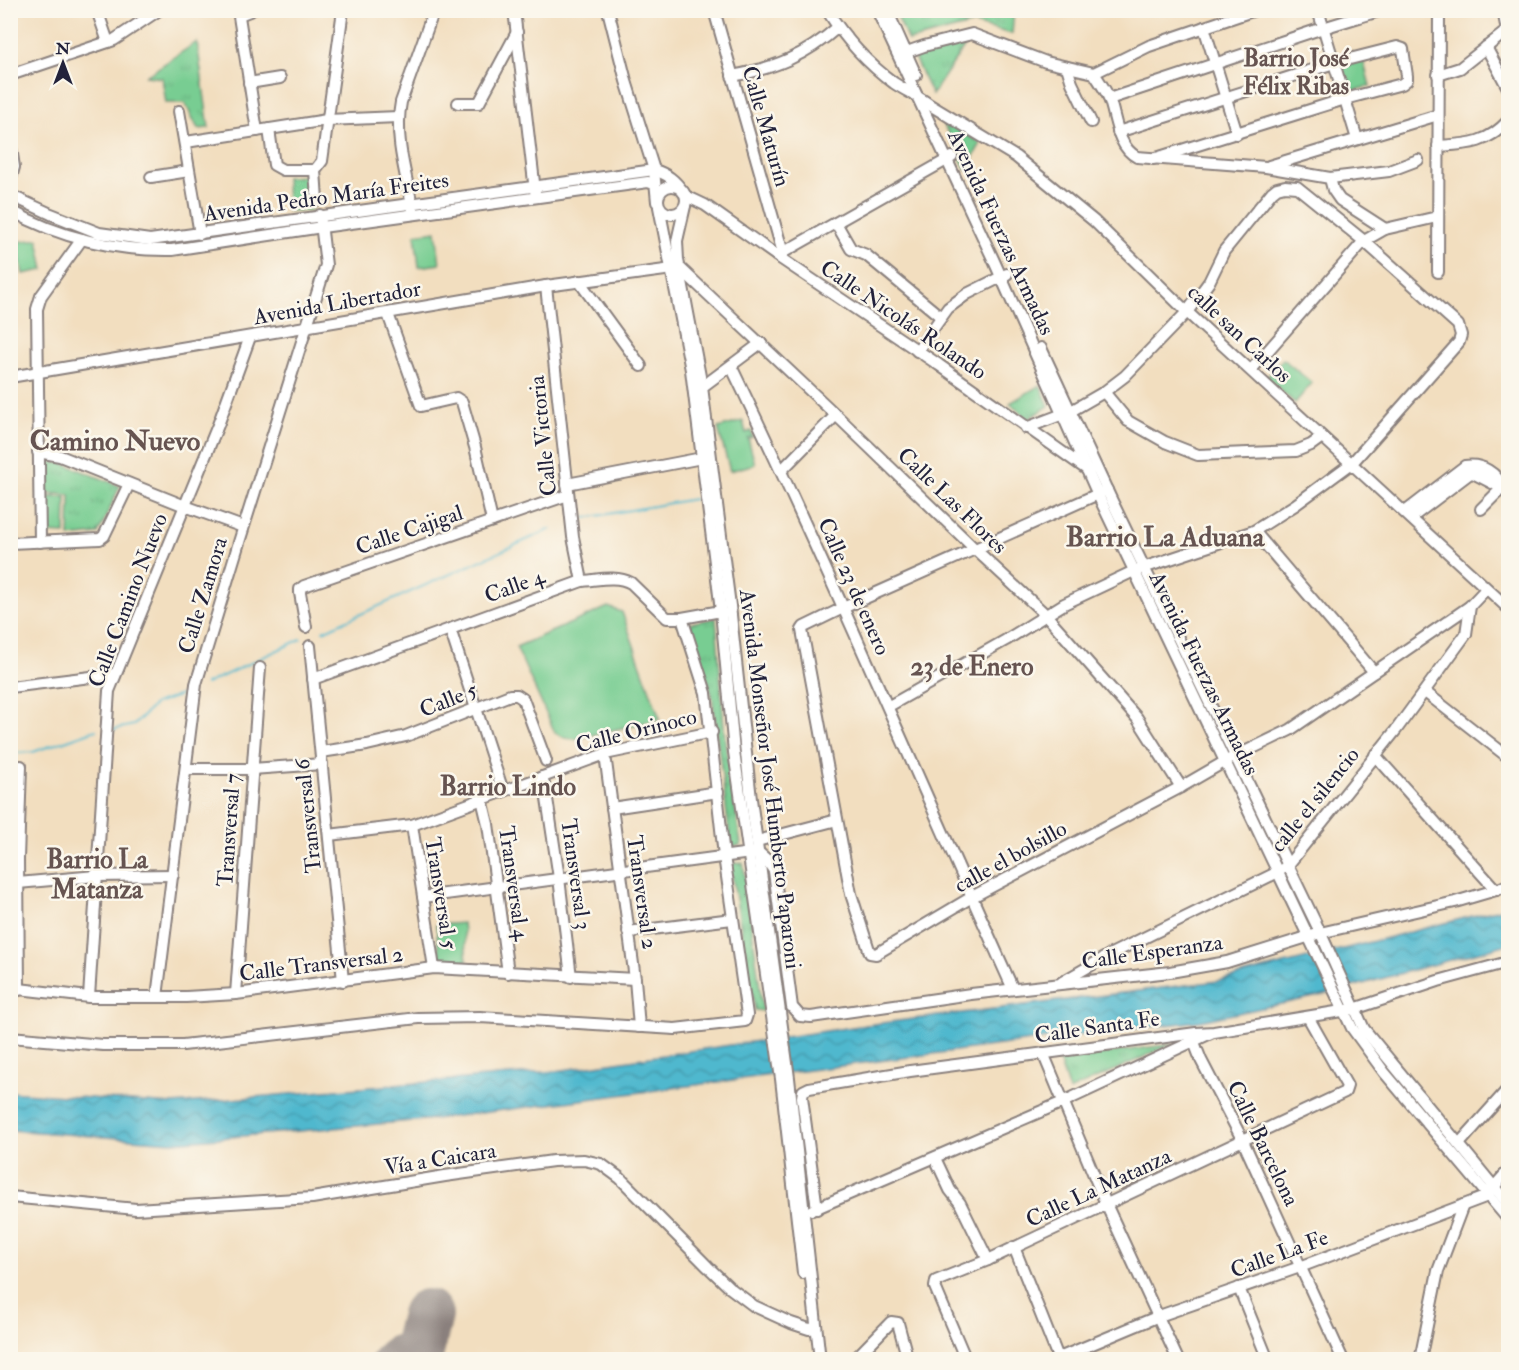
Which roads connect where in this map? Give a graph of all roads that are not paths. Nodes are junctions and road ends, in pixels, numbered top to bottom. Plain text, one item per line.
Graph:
1 (97, 10) edge
2 (159, 10) edge
3 (252, 10) edge
4 (343, 10) edge
5 (434, 10) edge
6 (514, 10) edge
7 (608, 10) edge
8 (714, 10) edge
9 (827, 10) edge
10 (877, 10) edge
11 (887, 10) edge
12 (1255, 10) edge
13 (1318, 10) edge
14 (1382, 10) edge
15 (1439, 10) edge
16 (1503, 10) edge
17 (238, 13) edge
18 (838, 27) junction
19 (1204, 27) junction
20 (1323, 28) junction
21 (1508, 31) edge
22 (517, 32) junction
23 (108, 42) junction
24 (1486, 47) junction
25 (902, 54) junction
26 (1217, 63) junction
27 (1334, 63) junction
28 (1067, 67) junction
29 (1094, 73) junction
30 (10, 75) edge
31 (732, 75) junction
32 (1438, 75) junction
33 (280, 78) dead end
34 (249, 83) junction
35 (1509, 88) edge
36 (918, 95) junction
37 (1227, 97) junction
38 (1109, 99) junction
39 (1345, 99) junction
40 (458, 102) dead end
41 (930, 105) junction
42 (179, 111) dead end
43 (1438, 116) junction
44 (398, 117) junction
45 (327, 120) junction
46 (1509, 121) edge
47 (1091, 122) dead end
48 (263, 130) junction
49 (1118, 132) junction
50 (1237, 134) junction
51 (1357, 139) junction
52 (10, 141) edge
53 (186, 142) junction
54 (1438, 146) junction
55 (950, 158) junction
56 (1153, 159) junction
57 (1418, 160) dead end
58 (1266, 167) junction
59 (315, 170) junction
60 (654, 170) junction
61 (189, 171) junction
62 (151, 177) dead end
63 (1330, 178) junction
64 (10, 181) edge
65 (654, 184) junction
66 (535, 186) junction
67 (10, 195) edge
68 (536, 198) junction
69 (685, 198) junction
70 (317, 200) dead end
71 (411, 202) junction
72 (658, 205) junction
73 (10, 210) edge
74 (413, 214) junction
75 (320, 215) junction
76 (1437, 217) junction
77 (836, 223) junction
78 (322, 227) junction
79 (1385, 229) junction
80 (200, 234) junction
81 (82, 239) junction
82 (1364, 241) junction
83 (780, 255) junction
84 (676, 268) junction
85 (1438, 272) dead end
86 (1004, 275) junction
87 (579, 281) junction
88 (546, 286) junction
89 (1187, 312) junction
90 (388, 314) junction
91 (941, 317) junction
92 (307, 327) junction
93 (250, 337) junction
94 (761, 343) junction
95 (917, 351) junction
96 (641, 366) dead end
97 (731, 366) junction
98 (1251, 370) junction
99 (38, 373) junction
100 (10, 377) edge
101 (702, 387) junction
102 (1104, 392) junction
103 (1067, 412) junction
104 (837, 415) junction
105 (1026, 428) junction
106 (1322, 436) junction
107 (38, 452) junction
108 (702, 458) junction
109 (1352, 463) junction
110 (782, 470) junction
111 (1088, 471) junction
112 (1100, 475) junction
113 (129, 484) junction
114 (568, 489) junction
115 (1505, 491) edge
116 (1102, 492) junction
117 (185, 506) junction
118 (1481, 509) dead end
119 (1408, 515) junction
120 (492, 521) junction
121 (243, 527) junction
122 (1254, 531) junction
123 (40, 542) junction
124 (10, 543) edge
125 (976, 550) junction
126 (1139, 570) junction
127 (582, 581) junction
128 (1486, 589) junction
129 (1470, 606) junction
130 (843, 608) junction
131 (1509, 608) edge
132 (721, 611) junction
133 (1047, 615) junction
134 (682, 618) junction
135 (306, 627) dead end
136 (450, 629) junction
137 (310, 646) dead end
138 (260, 668) dead end
139 (1374, 672) junction
140 (115, 674) junction
141 (313, 679) junction
142 (10, 687) edge
143 (1425, 692) junction
144 (889, 706) junction
145 (475, 709) junction
146 (711, 732) junction
147 (1375, 755) junction
148 (1509, 757) edge
149 (321, 758) junction
150 (1230, 759) junction
151 (546, 761) dead end
152 (606, 762) dead end
153 (21, 766) dead end
154 (186, 769) junction
155 (252, 769) junction
156 (542, 777) junction
157 (1181, 787) junction
158 (503, 791) junction
159 (718, 792) junction
160 (482, 799) junction
161 (612, 808) junction
162 (837, 820) junction
163 (412, 825) junction
164 (329, 835) junction
165 (755, 849) junction
166 (724, 856) junction
167 (1288, 865) junction
168 (621, 870) junction
169 (1278, 872) junction
170 (172, 875) junction
171 (96, 876) junction
172 (559, 878) junction
173 (18, 883) junction
174 (1509, 885) edge
175 (496, 887) junction
176 (1496, 890) junction
177 (423, 897) junction
178 (972, 897) junction
179 (732, 919) junction
180 (628, 932) junction
181 (1321, 934) junction
182 (1310, 938) junction
183 (1509, 962) edge
184 (434, 968) junction
185 (508, 973) junction
186 (572, 977) junction
187 (635, 979) junction
188 (343, 981) junction
189 (1059, 984) junction
190 (15, 989) edge
191 (1013, 989) junction
192 (236, 994) junction
193 (88, 997) junction
194 (157, 997) junction
195 (1347, 1007) junction
196 (1308, 1017) junction
197 (639, 1027) junction
198 (1214, 1032) junction
199 (10, 1037) edge
200 (1194, 1042) junction
201 (1043, 1053) junction
202 (785, 1078) junction
203 (1509, 1089) edge
204 (1063, 1102) junction
205 (1243, 1141) junction
206 (1459, 1144) junction
207 (935, 1158) junction
208 (1509, 1171) edge
209 (1491, 1190) junction
210 (10, 1197) edge
211 (1106, 1204) junction
212 (1509, 1204) edge
213 (1463, 1206) junction
214 (817, 1209) junction
215 (804, 1213) junction
216 (1509, 1219) edge
217 (1014, 1247) junction
218 (988, 1260) junction
219 (1300, 1267) junction
220 (1239, 1288) junction
221 (1160, 1317) junction
222 (813, 1328) junction
223 (813, 1359) edge
224 (820, 1359) edge
225 (854, 1359) edge
226 (908, 1359) edge
227 (966, 1359) edge
228 (1057, 1359) edge
229 (1178, 1359) edge
230 (1268, 1359) edge
231 (1343, 1359) edge
232 (1420, 1359) edge

1 - 23 street
2 - 23 street
3 - 17 street
4 - 45 street
5 - 44 street
6 - 22 street
7 - 60 street, Avenida Monseñor José Humberto Paparoni
8 - 31 street, Calle Maturín
9 - 18 street
10 - 25 street, Avenida Fuerzas Armadas
11 - 25 street, Avenida Fuerzas Armadas
12 - 19 street
13 - 20 street
14 - 20 street
15 - 32 street
16 - 21 street
17 - 34 street
18 - 31 street
18 - 36 street
19 - 26 street
19 - 29 street
20 - 26 street
20 - 27 street
21 - 24 street
22 - 40 street
22 - 66 street
23 - 30 street
24 - 32 street
24 - 35 street
25 - 28 street
25 - 36 street, Avenida Fuerzas Armadas
25 - 41 street, Avenida Fuerzas Armadas
26 - 37 street
26 - 38 street
27 - 37 street
27 - 39 street
27 - 39 street
28 - 29 street
28 - 47 street
29 - 38 street
31 - 83 street, Calle Maturín
32 - 43 street
33 - 34 street
34 - 48 street
36 - 41 street
36 - 55 street, Avenida Fuerzas Armadas
37 - 49 street
37 - 50 street
38 - 49 street
39 - 50 street
39 - 51 street
41 - 55 street, Avenida Fuerzas Armadas
41 - 89 street, calle san Carlos
42 - 53 street
43 - 51 street
43 - 54 street
44 - 45 street
44 - 71 street
45 - 48 street
45 - 59 street
46 - 54 street
48 - 53 street
48 - 59 street
49 - 56 street
50 - 56 street
51 - 58 street
52 - 64 street
53 - 61 street
54 - 76 street
55 - 77 street
55 - 86 street, Avenida Fuerzas Armadas
56 - 58 street
57 - 63 street
58 - 63 street
59 - 70 street
60 - 65 street, Avenida Monseñor José Humberto Paparoni
60 - 66 street, Avenida Pedro María Freites
60 - 69 street
61 - 62 street
61 - 80 street
63 - 79 street
65 - 68 street, Avenida Pedro María Freites
65 - 72 street, Avenida Monseñor José Humberto Paparoni
66 - 68 street
66 - 71 street, Avenida Pedro María Freites
67 - 80 street, Avenida Pedro María Freites
68 - 74 street, Avenida Pedro María Freites
69 - 72 street
69 - 72 street
69 - 83 street, Calle Nicolás Rolando
69 - 84 street, Avenida Monseñor José Humberto Paparoni
71 - 74 street
71 - 75 street, Avenida Pedro María Freites
72 - 84 street, Avenida Monseñor José Humberto Paparoni
73 - 81 street, Avenida Pedro María Freites
74 - 78 street, Avenida Pedro María Freites
75 - 78 street, Calle Zamora
75 - 80 street, Avenida Pedro María Freites
76 - 79 street
76 - 85 street
77 - 83 street
77 - 91 street
78 - 81 street, Avenida Pedro María Freites
78 - 92 street, Calle Zamora
79 - 82 street
81 - 99 street
82 - 89 street
82 - 98 street
82 - 109 street
83 - 95 street, Calle Nicolás Rolando
84 - 87 street, Avenida Libertador
84 - 94 street, Calle Las Flores
84 - 101 street, Avenida Monseñor José Humberto Paparoni
84 - 108 street, Avenida Monseñor José Humberto Paparoni
86 - 91 street
86 - 103 street, Avenida Fuerzas Armadas
87 - 88 street, Avenida Libertador
87 - 96 street
88 - 90 street, Avenida Libertador
88 - 114 street, Calle Victoria
89 - 98 street, calle san Carlos
89 - 102 street
90 - 92 street, Avenida Libertador
90 - 120 street
91 - 95 street
92 - 93 street, Avenida Libertador
92 - 121 street, Calle Zamora
93 - 99 street, Avenida Libertador
93 - 117 street, Calle Camino Nuevo
94 - 97 street
94 - 104 street, Calle Las Flores
95 - 105 street, Calle Nicolás Rolando
97 - 101 street
97 - 110 street, Calle 23 de enero
98 - 106 street, calle san Carlos
99 - 100 street, Avenida Libertador
99 - 107 street
101 - 165 street, Avenida Monseñor José Humberto Paparoni
102 - 103 street
102 - 106 street
103 - 105 street
103 - 111 street, Avenida Fuerzas Armadas
103 - 112 street, Avenida Fuerzas Armadas
104 - 110 street
104 - 125 street, Calle Las Flores
105 - 111 street, Calle Nicolás Rolando
106 - 109 street, calle san Carlos
107 - 113 street
107 - 123 street
108 - 114 street, Calle Cajigal
108 - 132 street, Avenida Monseñor José Humberto Paparoni
109 - 119 street, calle san Carlos
109 - 122 street
110 - 130 street, Calle 23 de enero
111 - 112 street, Calle Nicolás Rolando
111 - 116 street, Avenida Fuerzas Armadas
112 - 116 street, Avenida Fuerzas Armadas
113 - 117 street
113 - 123 street
114 - 120 street, Calle Cajigal
114 - 127 street, Calle Victoria
115 - 118 street
115 - 119 street
116 - 125 street
116 - 126 street, Avenida Fuerzas Armadas
117 - 121 street
117 - 140 street, Calle Camino Nuevo
119 - 128 street, calle san Carlos
120 - 135 street, Calle Cajigal
121 - 154 street, Calle Zamora
122 - 126 street
122 - 139 street
123 - 124 street
125 - 130 street
125 - 133 street, Calle Las Flores
126 - 133 street
126 - 150 street, Avenida Fuerzas Armadas
127 - 134 street, Calle 4
127 - 136 street, Calle 4
128 - 129 street, calle el bolsillo
128 - 131 street, calle san Carlos
129 - 139 street, calle el bolsillo
129 - 143 street, calle el silencio
130 - 144 street, Calle 23 de enero
130 - 162 street, calle el bolsillo
132 - 134 street
132 - 165 street, Avenida Monseñor José Humberto Paparoni
133 - 144 street
133 - 157 street, Calle Las Flores
134 - 146 street
136 - 141 street, Calle 4
136 - 145 street
137 - 141 street, Transversal 6
138 - 155 street, Transversal 7
139 - 150 street, calle el bolsillo
140 - 142 street
140 - 171 street, Calle Camino Nuevo
141 - 149 street, Transversal 6
143 - 147 street, calle el silencio
143 - 148 street
144 - 178 street, Calle 23 de enero
145 - 149 street, Calle 5
145 - 151 street, Calle 5
145 - 158 street
146 - 156 street, Calle Orinoco
146 - 159 street
147 - 167 street, calle el silencio
147 - 176 street
149 - 155 street, Calle 5
149 - 164 street, Transversal 6
150 - 157 street, calle el bolsillo
150 - 167 street, Avenida Fuerzas Armadas
150 - 169 street, Avenida Fuerzas Armadas
152 - 161 street, Transversal 2
153 - 173 street
154 - 155 street, Calle 5
154 - 170 street, Calle Zamora
155 - 192 street, Transversal 7
156 - 158 street, Calle Orinoco
156 - 172 street, Transversal 3
157 - 178 street, calle el bolsillo
158 - 160 street, Calle Orinoco
159 - 161 street
159 - 166 street
160 - 163 street, Calle Orinoco
160 - 175 street, Transversal 4
161 - 168 street, Transversal 2
162 - 165 street
162 - 178 street, calle el bolsillo
163 - 164 street, Calle Orinoco
163 - 177 street, Transversal 5
164 - 188 street, Transversal 6
165 - 166 street
165 - 191 street, Calle Esperanza
165 - 202 street, Avenida Monseñor José Humberto Paparoni
166 - 168 street
166 - 179 street
167 - 169 street, calle el silencio
167 - 181 street, Avenida Fuerzas Armadas
168 - 172 street
168 - 180 street, Transversal 2
169 - 182 street, Avenida Fuerzas Armadas
169 - 189 street, calle el silencio
170 - 171 street
170 - 194 street, Calle Zamora
171 - 173 street
171 - 193 street, Calle Camino Nuevo
172 - 175 street
172 - 186 street, Transversal 3
173 - 190 street
174 - 176 street
175 - 177 street
175 - 185 street, Transversal 4
176 - 181 street, Calle Esperanza
177 - 184 street, Transversal 5
178 - 191 street, Calle 23 de enero
179 - 180 street
179 - 197 street
180 - 187 street, Transversal 2
181 - 182 street, Calle Esperanza
181 - 195 street, Avenida Fuerzas Armadas
182 - 189 street, Calle Esperanza
182 - 195 street, Avenida Fuerzas Armadas
183 - 195 street, Calle Santa Fe
184 - 185 street, Calle Transversal 2
184 - 188 street, Calle Transversal 2
185 - 186 street, Calle Transversal 2
186 - 187 street, Calle Transversal 2
187 - 197 street, Transversal 2
188 - 192 street, Calle Transversal 2
189 - 191 street, Calle Esperanza
190 - 193 street, Calle Transversal 2
192 - 194 street, Calle Transversal 2
193 - 194 street, Calle Transversal 2
195 - 196 street, Calle Santa Fe
195 - 206 street, Avenida Fuerzas Armadas
195 - 209 street, Avenida Fuerzas Armadas
196 - 198 street, Calle Santa Fe
196 - 205 street, Calle La Matanza
197 - 199 street
198 - 200 street
198 - 201 street, Calle Santa Fe
200 - 204 street
200 - 205 street, Calle Barcelona
201 - 204 street
201 - 214 street, Calle Santa Fe
202 - 215 street, Avenida Monseñor José Humberto Paparoni
202 - 222 street, Avenida Monseñor José Humberto Paparoni
203 - 206 street
204 - 207 street
204 - 211 street
205 - 211 street, Calle La Matanza
205 - 219 street, Calle Barcelona
206 - 209 street, Avenida Fuerzas Armadas
207 - 214 street
207 - 218 street
208 - 209 street, Calle La Fe
209 - 212 street, Avenida Fuerzas Armadas
209 - 213 street, Calle La Fe
209 - 216 street, Avenida Fuerzas Armadas
210 - 222 street, Vía a Caicara
211 - 217 street, Calle La Matanza
211 - 221 street
213 - 219 street, Calle La Fe
213 - 232 street
214 - 215 street
215 - 222 street, Avenida Monseñor José Humberto Paparoni
217 - 218 street, Calle La Matanza
217 - 228 street
218 - 227 street, Calle La Matanza
219 - 220 street, Calle La Fe
219 - 231 street, Calle Barcelona
220 - 221 street, Calle La Fe
220 - 230 street
221 - 228 street, Calle La Fe
221 - 229 street
222 - 223 street, Avenida Monseñor José Humberto Paparoni
222 - 224 street, Avenida Monseñor José Humberto Paparoni
225 - 226 street

